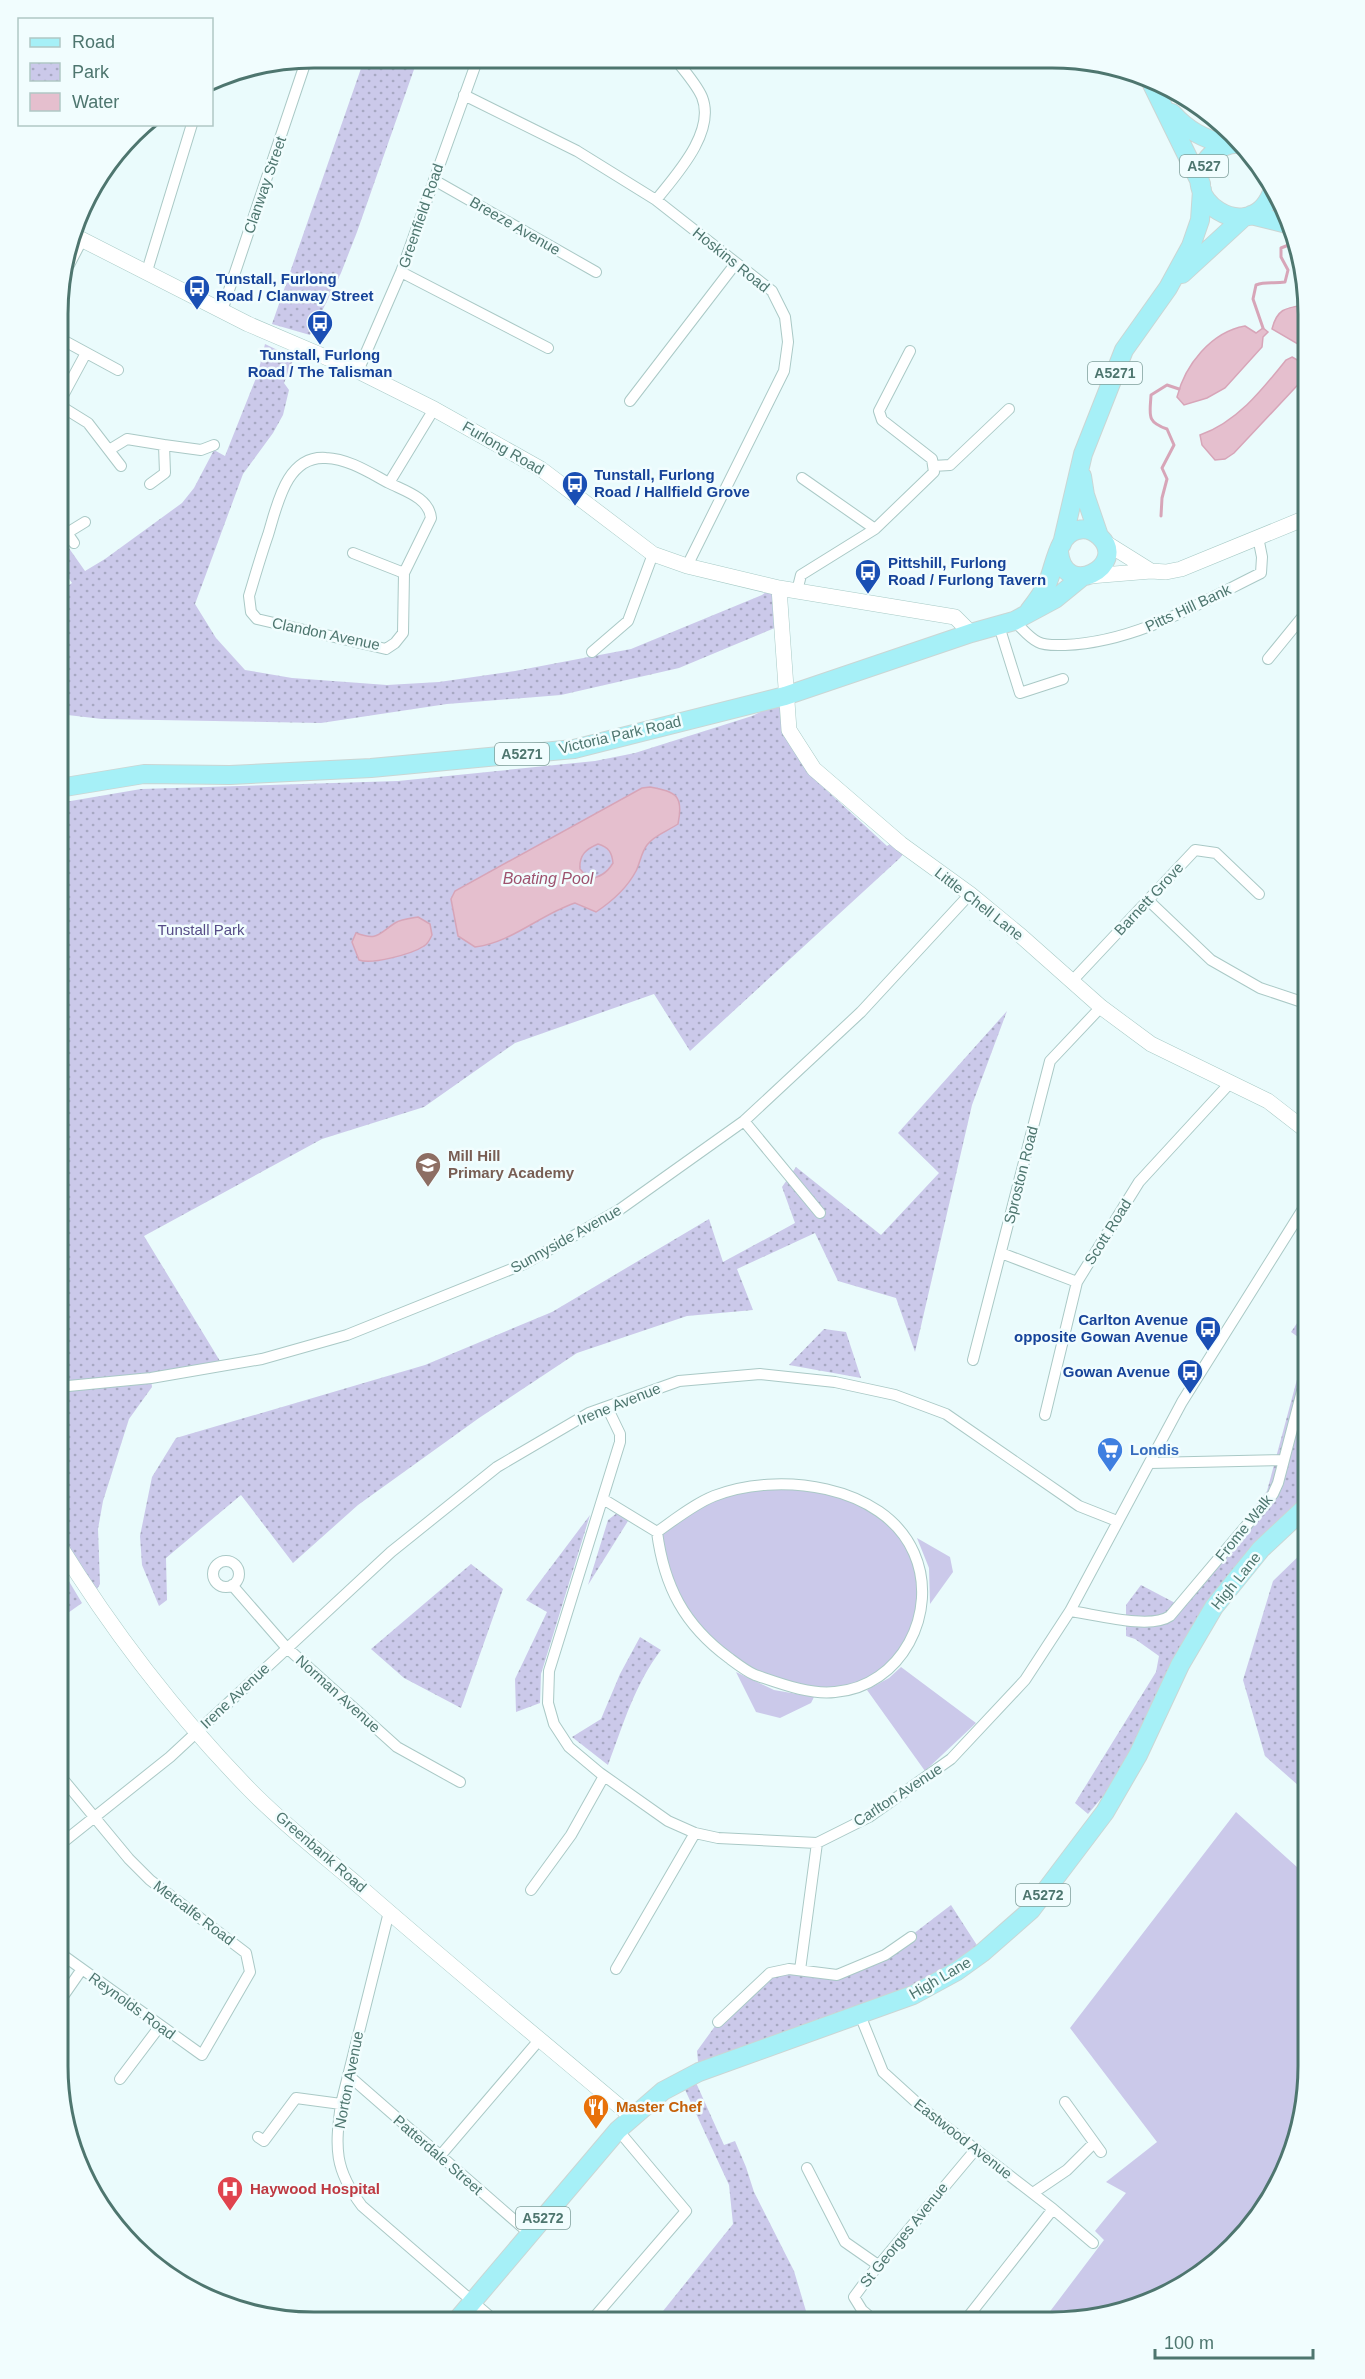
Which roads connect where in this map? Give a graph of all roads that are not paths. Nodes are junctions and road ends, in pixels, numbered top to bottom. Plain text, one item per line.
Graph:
1 (304, 68) edge
2 (474, 68) edge
3 (684, 68) edge
4 (1156, 91) edge
5 (464, 95) junction
6 (1163, 103) junction
7 (191, 126) edge
8 (1228, 143) edge
9 (1230, 145) edge
10 (434, 180) junction
11 (1201, 187) junction
12 (1269, 198) edge
13 (656, 200) junction
14 (1248, 216) junction
15 (1280, 223) edge
16 (80, 239) edge
17 (736, 263) junction
18 (147, 271) junction
19 (401, 272) junction
20 (596, 272) dead end
21 (1168, 288) junction
22 (222, 311) junction
23 (68, 343) edge
24 (548, 348) dead end
25 (910, 351) dead end
26 (86, 353) junction
27 (118, 370) dead end
28 (358, 371) junction
29 (68, 387) edge
30 (630, 401) dead end
31 (434, 409) junction
32 (1009, 409) dead end
33 (68, 410) edge
34 (214, 445) dead end
35 (164, 446) junction
36 (109, 450) junction
37 (121, 466) dead end
38 (933, 466) junction
39 (1081, 468) junction
40 (802, 478) dead end
41 (389, 483) junction
42 (150, 484) dead end
43 (1298, 521) edge
44 (85, 522) dead end
45 (874, 529) junction
46 (68, 532) edge
47 (68, 534) edge
48 (1258, 537) junction
49 (1101, 538) junction
50 (74, 543) dead end
51 (1060, 548) junction
52 (353, 553) dead end
53 (653, 554) junction
54 (687, 566) junction
55 (1151, 571) junction
56 (404, 573) junction
57 (1086, 576) junction
58 (779, 588) junction
59 (797, 591) junction
60 (1012, 621) junction
61 (1298, 622) edge
62 (971, 633) junction
63 (592, 652) dead end
64 (1268, 659) dead end
65 (1063, 679) dead end
66 (785, 696) junction
67 (68, 786) edge
68 (970, 894) junction
69 (1259, 894) dead end
70 (1148, 900) junction
71 (1073, 980) junction
72 (1298, 1001) edge
73 (1101, 1007) junction
74 (1232, 1082) junction
75 (744, 1121) junction
76 (1298, 1124) edge
77 (820, 1213) dead end
78 (1298, 1217) edge
79 (1001, 1253) junction
80 (1077, 1282) junction
81 (973, 1360) dead end
82 (68, 1386) edge
83 (1298, 1406) edge
84 (607, 1407) junction
85 (1045, 1415) dead end
86 (1283, 1460) junction
87 (1150, 1463) junction
88 (603, 1499) junction
89 (1298, 1514) edge
90 (1117, 1521) junction
91 (657, 1532) junction
92 (68, 1558) edge
93 (232, 1585) dead end
94 (1070, 1611) junction
95 (286, 1647) junction
96 (196, 1732) junction
97 (604, 1776) junction
98 (460, 1782) dead end
99 (68, 1785) edge
100 (94, 1817) junction
101 (695, 1833) junction
102 (68, 1838) edge
103 (817, 1843) junction
104 (531, 1890) dead end
105 (389, 1912) junction
106 (911, 1937) dead end
107 (68, 1959) edge
108 (82, 1969) junction
109 (616, 1969) dead end
110 (800, 1970) junction
111 (68, 1989) edge
112 (860, 2015) junction
113 (718, 2022) dead end
114 (160, 2026) junction
115 (540, 2039) junction
116 (206, 2049) joint
117 (348, 2075) junction
118 (120, 2079) dead end
119 (1065, 2102) dead end
120 (341, 2104) junction
121 (625, 2124) junction
122 (258, 2137) dead end
123 (1094, 2142) junction
124 (976, 2149) junction
125 (1101, 2152) dead end
126 (440, 2156) junction
127 (807, 2168) dead end
128 (1033, 2193) junction
129 (1053, 2209) junction
130 (529, 2234) junction
131 (1093, 2243) dead end
132 (878, 2265) junction
133 (473, 2301) junction
134 (464, 2312) edge
135 (485, 2312) edge
136 (599, 2312) edge
137 (864, 2312) edge
138 (972, 2312) edge

1 - 22 street, Clanway Street
2 - 5 street, Greenfield Road
3 - 13 street
4 - 6 main road, A527
5 - 10 street, Greenfield Road
5 - 13 street, Hoskins Road
6 - 8 main road, A527
6 - 11 main road, A527
7 - 18 street
9 - 11 main road, A527
10 - 19 street, Greenfield Road
10 - 20 street, Breeze Avenue
11 - 14 main road, A527
11 - 21 main road, A5271
12 - 14 main road
13 - 17 street, Hoskins Road
14 - 15 main road, A527
14 - 21 main road, A5271
16 - 18 street, Furlong Road
17 - 30 street
17 - 54 street, Hoskins Road
18 - 22 street, Furlong Road
19 - 24 street
19 - 28 street, Greenfield Road
21 - 39 main road, A5271
22 - 28 street, Furlong Road
23 - 26 street
25 - 38 street
26 - 27 street
26 - 29 street
28 - 31 street, Furlong Road
31 - 41 street
31 - 53 street, Furlong Road
32 - 38 street
33 - 36 street
34 - 35 street
35 - 36 street
35 - 42 street
36 - 37 street
38 - 45 street
39 - 49 main road, A5271
39 - 51 main road, A5271
40 - 45 street
41 - 56 street, Clandon Avenue
41 - 56 street, Clandon Avenue
43 - 48 street
44 - 46 street
45 - 59 street
47 - 50 street
48 - 55 street
48 - 60 street, Pitts Hill Bank
49 - 51 main road
49 - 55 street
49 - 57 main road
51 - 57 main road
51 - 60 main road, A5271
52 - 56 street
53 - 54 street, Furlong Road
53 - 63 street
54 - 58 street, Furlong Road
55 - 57 street
57 - 60 main road, Victoria Park Road / A5271
58 - 59 street, Furlong Road
58 - 66 street, Little Chell Lane
59 - 62 street, Furlong Road
60 - 62 main road, Victoria Park Road / A5271
60 - 65 street
61 - 64 street
62 - 66 main road, Victoria Park Road / A5271
66 - 67 main road, Victoria Park Road / A5271
66 - 68 street, Little Chell Lane
68 - 71 street, Little Chell Lane
68 - 75 street, Sunnyside Avenue
69 - 70 street, Barnett Grove
70 - 71 street, Barnett Grove
70 - 72 street
71 - 73 street, Little Chell Lane
73 - 74 street, Little Chell Lane
73 - 79 street, Sproston Road
74 - 76 street, Little Chell Lane
74 - 80 street, Scott Road
75 - 77 street
75 - 82 street, Sunnyside Avenue
78 - 87 street, Carlton Avenue
79 - 80 street
79 - 81 street, Sproston Road
80 - 85 street, Scott Road
83 - 86 street, Frome Walk
84 - 88 street, Carlton Avenue
84 - 90 street, Irene Avenue
84 - 95 street, Irene Avenue
86 - 87 street
86 - 94 street, Frome Walk
87 - 90 street, Carlton Avenue
88 - 91 street
88 - 97 street, Carlton Avenue
89 - 112 main road, High Lane / A5272
90 - 94 street, Carlton Avenue
91 - 91 street
92 - 96 street, Greenbank Road
93 - 95 street, Norman Avenue
94 - 103 street, Carlton Avenue
95 - 96 street, Irene Avenue
95 - 98 street, Norman Avenue
96 - 100 street, Irene Avenue
96 - 105 street, Greenbank Road
97 - 101 street, Carlton Avenue
97 - 104 street
99 - 100 street
100 - 102 street, Irene Avenue
100 - 116 street, Metcalfe Road
101 - 103 street, Carlton Avenue
101 - 109 street
103 - 110 street
105 - 115 street, Greenbank Road
105 - 117 street, Norton Avenue
106 - 110 street
107 - 108 street, Reynolds Road
108 - 111 street
108 - 114 street, Reynolds Road
110 - 113 street
112 - 121 main road, High Lane / A5272
112 - 124 street, Eastwood Avenue
114 - 116 street, Reynolds Road
114 - 118 street
115 - 121 street, Greenbank Road
115 - 126 street
117 - 120 street, Norton Avenue
117 - 126 street, Patterdale Street
119 - 123 street
120 - 122 street
120 - 133 street, Norton Avenue
121 - 130 main road, High Lane / A5272
121 - 136 street
123 - 125 street
123 - 128 street
124 - 128 street, Eastwood Avenue
124 - 132 street, St Georges Avenue
126 - 130 street, Patterdale Street
127 - 132 street
128 - 129 street, Eastwood Avenue
129 - 131 street, Eastwood Avenue
129 - 138 street
130 - 133 main road, High Lane / A5272
132 - 137 street, St Georges Avenue
133 - 134 main road, High Lane / A5272
133 - 135 street, Norton Avenue

